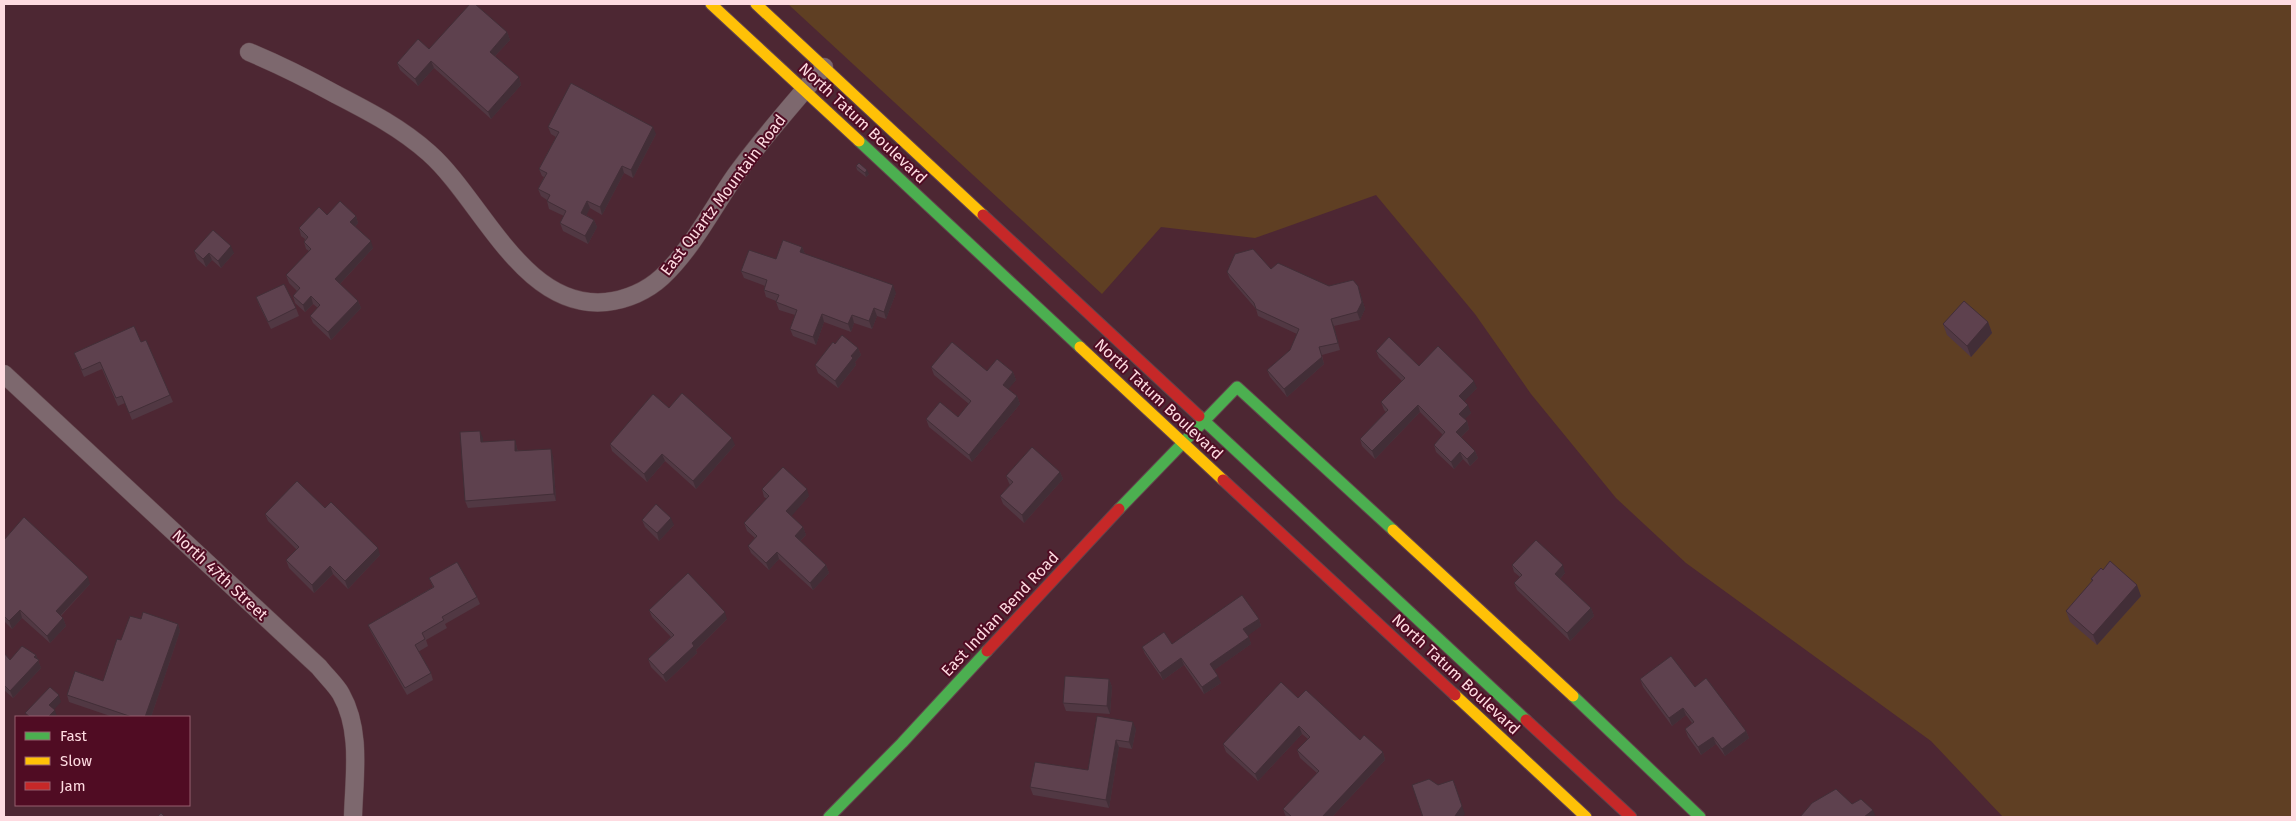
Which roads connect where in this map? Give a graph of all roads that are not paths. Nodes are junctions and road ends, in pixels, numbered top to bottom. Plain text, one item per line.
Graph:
1 (711, 4) edge
2 (756, 4) edge
3 (249, 52) dead end
4 (824, 67) junction
5 (804, 90) junction
6 (4, 374) edge
7 (1203, 420) junction
8 (1193, 431) joint
9 (1182, 442) junction
10 (353, 817) edge
11 (829, 817) edge
12 (1586, 817) edge
13 (1631, 817) edge
14 (1700, 817) edge

1 - 5 main road, North Tatum Boulevard
2 - 4 main road, North Tatum Boulevard
3 - 5 street, East Quartz Mountain Road
4 - 5 street, East Quartz Mountain Road
4 - 7 main road, North Tatum Boulevard
5 - 9 main road, North Tatum Boulevard
6 - 10 street, North 47th Street
7 - 8 main road, North Tatum Boulevard
7 - 13 main road, North Tatum Boulevard
7 - 14 main road, North Tatum Boulevard
8 - 9 main road, East Indian Bend Road
9 - 11 main road, East Indian Bend Road
9 - 12 main road, North Tatum Boulevard

